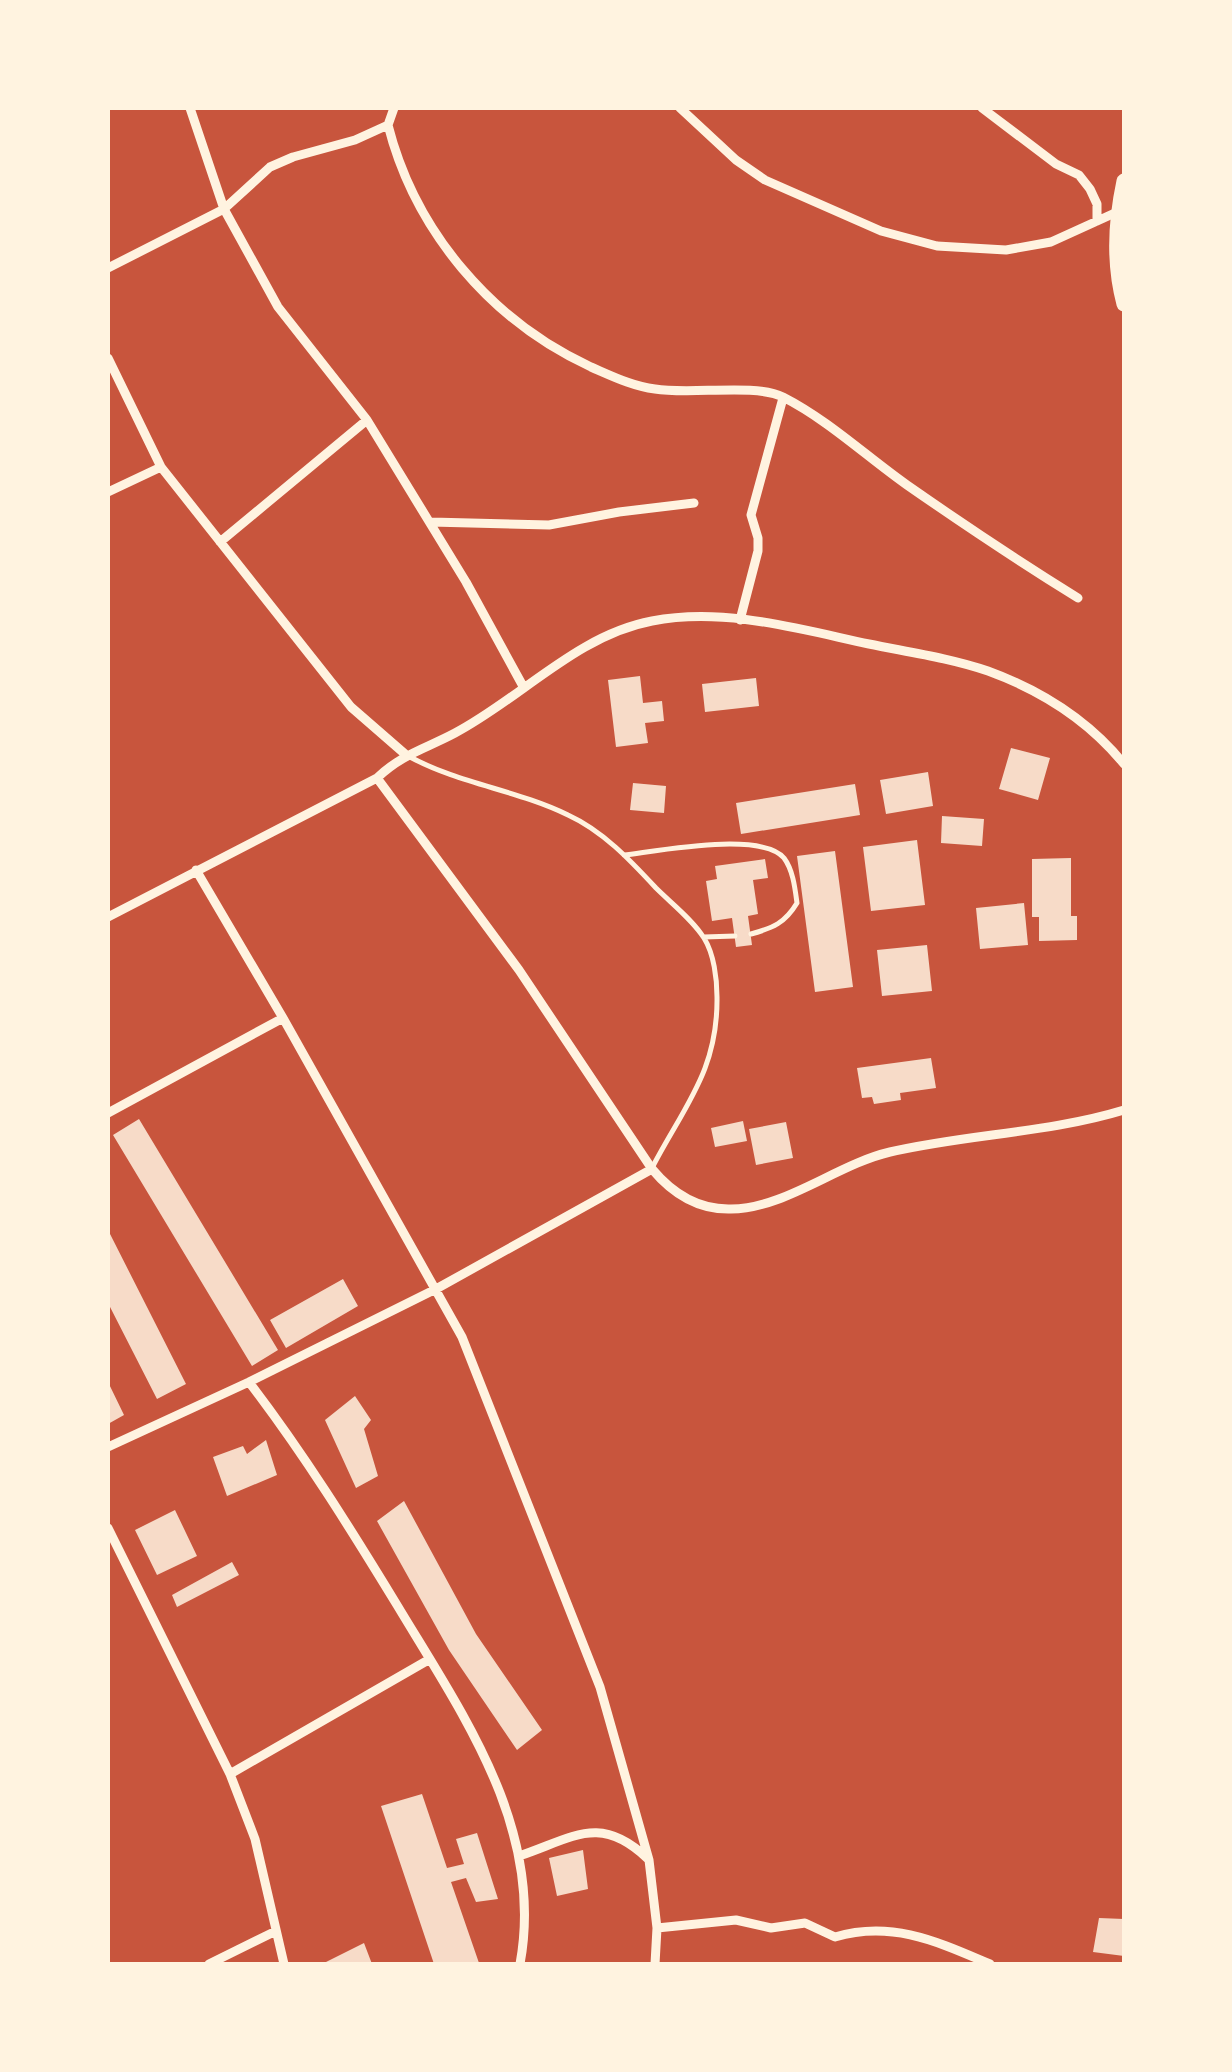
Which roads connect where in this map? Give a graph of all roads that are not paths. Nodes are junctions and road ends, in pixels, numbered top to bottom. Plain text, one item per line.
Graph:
1 (190, 108) edge
2 (394, 108) edge
3 (680, 108) edge
4 (982, 108) edge
5 (388, 125) junction
6 (1124, 181) edge
7 (224, 210) junction
8 (1117, 212) junction
9 (1097, 222) junction
10 (108, 268) edge
11 (1124, 304) edge
12 (108, 358) edge
13 (783, 398) junction
14 (367, 420) junction
15 (161, 467) junction
16 (108, 492) edge
17 (694, 504) dead end
18 (431, 522) junction
19 (220, 542) junction
20 (1078, 598) dead end
21 (740, 620) junction
22 (524, 688) junction
23 (405, 754) junction
24 (1124, 764) edge
25 (377, 778) junction
26 (624, 856) junction
27 (196, 870) junction
28 (108, 918) edge
29 (751, 934) dead end
30 (735, 936) dead end
31 (704, 937) junction
32 (283, 1018) junction
33 (1124, 1110) edge
34 (108, 1111) edge
35 (652, 1169) junction
36 (436, 1290) junction
37 (249, 1382) junction
38 (108, 1447) edge
39 (108, 1528) edge
40 (430, 1659) junction
41 (230, 1774) junction
42 (519, 1856) junction
43 (649, 1860) junction
44 (657, 1928) junction
45 (276, 1932) junction
46 (209, 1964) edge
47 (284, 1964) edge
48 (520, 1964) edge
49 (655, 1964) edge
50 (990, 1964) edge

1 - 7 street
2 - 5 street
3 - 9 street
4 - 9 street
5 - 7 street
5 - 13 street
6 - 8 highway
7 - 10 street
7 - 14 street
8 - 9 street
8 - 11 highway
12 - 15 street
13 - 20 street
13 - 21 street
14 - 18 street
14 - 19 street
15 - 16 street
15 - 19 street
17 - 18 street
18 - 22 street
19 - 23 street
21 - 22 street
21 - 24 street
22 - 23 street
23 - 25 street
23 - 26 lane
25 - 27 street
25 - 35 street
26 - 29 lane
26 - 31 lane
27 - 28 street
27 - 32 street
30 - 31 lane
31 - 35 lane
32 - 34 street
32 - 36 street
33 - 35 street
35 - 36 street
36 - 37 street
36 - 43 street
37 - 38 street
37 - 40 street
39 - 41 street
40 - 41 street
40 - 42 street
41 - 45 street
42 - 43 street
42 - 48 street
43 - 44 street
44 - 49 street
44 - 50 street
45 - 46 street
45 - 47 street

